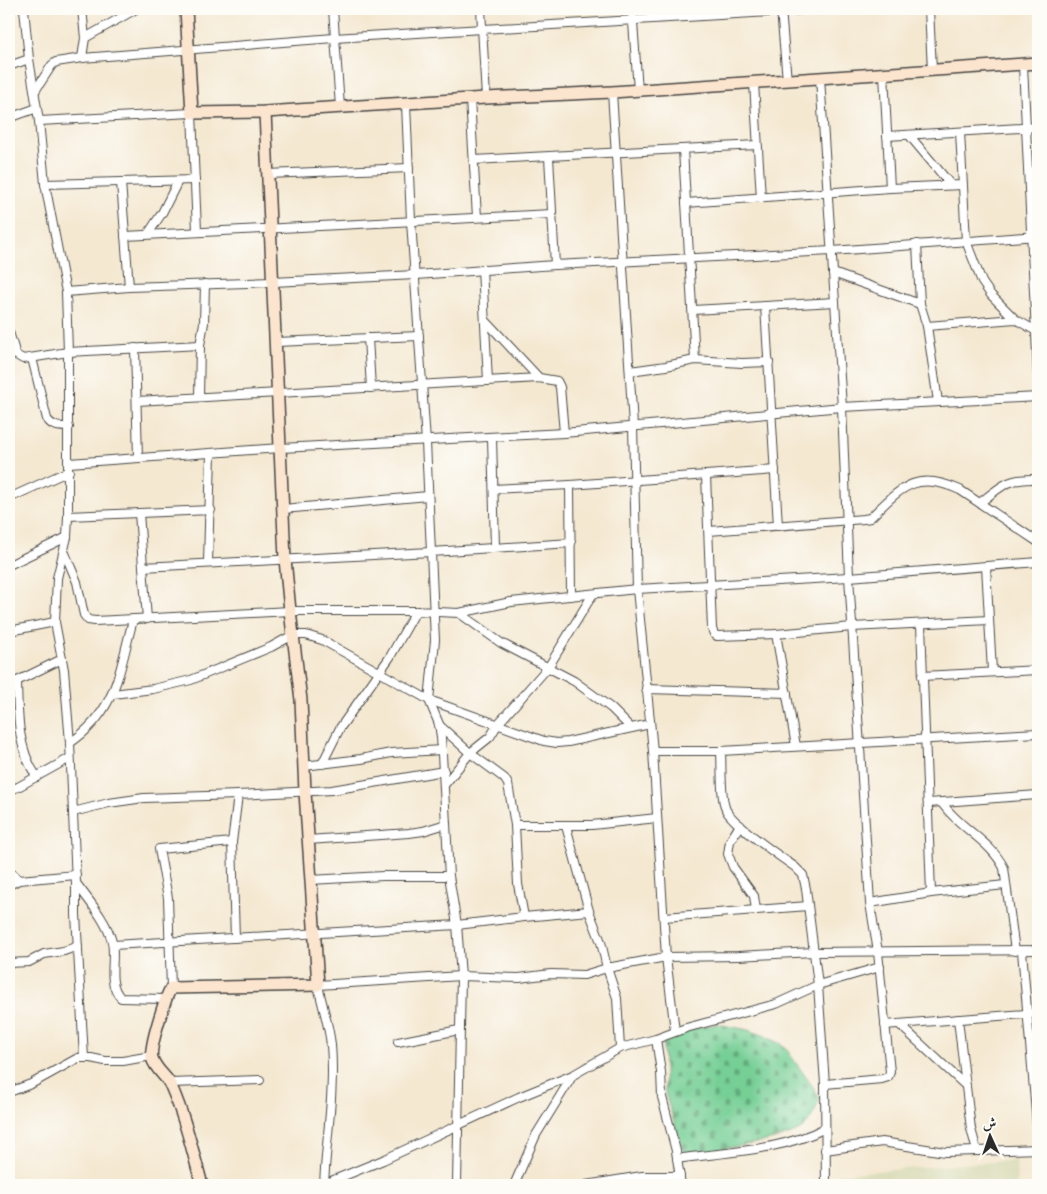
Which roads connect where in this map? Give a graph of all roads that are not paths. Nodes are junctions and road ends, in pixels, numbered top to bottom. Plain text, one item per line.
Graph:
1 (24, 9) edge
2 (82, 9) edge
3 (136, 9) edge
4 (186, 9) edge
5 (333, 9) edge
6 (481, 9) edge
7 (632, 9) edge
8 (818, 9) edge
9 (929, 9) edge
10 (781, 10) edge
11 (633, 20) junction
12 (482, 29) junction
13 (85, 38) junction
14 (334, 38) junction
15 (188, 49) junction
16 (82, 58) junction
17 (29, 59) junction
18 (1023, 64) junction
19 (1038, 64) edge
20 (9, 66) edge
21 (932, 70) junction
22 (884, 74) junction
23 (820, 78) junction
24 (786, 81) junction
25 (754, 83) junction
26 (638, 90) junction
27 (35, 91) junction
28 (612, 92) junction
29 (486, 98) junction
30 (470, 99) junction
31 (406, 104) junction
32 (340, 107) junction
33 (37, 108) junction
34 (265, 112) junction
35 (192, 113) junction
36 (9, 118) edge
37 (39, 120) junction
38 (1038, 127) edge
39 (1027, 128) junction
40 (960, 132) junction
41 (909, 135) junction
42 (887, 136) junction
43 (757, 145) junction
44 (683, 149) junction
45 (616, 152) junction
46 (549, 156) junction
47 (474, 160) junction
48 (409, 168) junction
49 (268, 174) junction
50 (195, 180) junction
51 (178, 181) junction
52 (122, 182) junction
53 (44, 184) junction
54 (951, 185) junction
55 (963, 185) junction
56 (890, 188) junction
57 (827, 193) junction
58 (761, 198) junction
59 (686, 203) junction
60 (552, 214) junction
61 (477, 217) junction
62 (412, 221) junction
63 (270, 227) junction
64 (197, 231) junction
65 (148, 234) junction
66 (125, 236) junction
67 (1035, 236) edge
68 (966, 241) junction
69 (917, 244) junction
70 (832, 251) junction
71 (689, 258) junction
72 (623, 261) junction
73 (555, 265) junction
74 (482, 270) junction
75 (833, 272) junction
76 (416, 275) junction
77 (273, 282) junction
78 (204, 284) junction
79 (129, 287) junction
80 (66, 292) junction
81 (835, 302) junction
82 (920, 304) junction
83 (765, 306) junction
84 (693, 310) junction
85 (1015, 318) junction
86 (485, 320) junction
87 (927, 326) junction
88 (1036, 331) junction
89 (9, 332) edge
90 (419, 336) junction
91 (368, 338) junction
92 (276, 342) junction
93 (200, 345) junction
94 (135, 348) junction
95 (68, 352) junction
96 (32, 358) junction
97 (695, 360) junction
98 (769, 362) junction
99 (630, 370) junction
100 (1038, 374) edge
101 (539, 378) junction
102 (488, 381) junction
103 (422, 385) junction
104 (371, 388) junction
105 (278, 393) junction
106 (199, 397) junction
107 (1038, 397) edge
108 (137, 401) junction
109 (938, 402) junction
110 (842, 407) junction
111 (772, 413) junction
112 (633, 426) junction
113 (69, 427) junction
114 (564, 433) junction
115 (492, 438) junction
116 (426, 442) junction
117 (281, 448) junction
118 (211, 453) junction
119 (138, 458) junction
120 (69, 467) junction
121 (775, 470) junction
122 (706, 475) junction
123 (1038, 479) edge
124 (634, 480) junction
125 (570, 485) junction
126 (494, 489) junction
127 (428, 496) junction
128 (9, 497) edge
129 (980, 503) junction
130 (283, 509) junction
131 (211, 510) junction
132 (139, 513) junction
133 (68, 516) junction
134 (848, 522) junction
135 (778, 526) junction
136 (708, 531) junction
137 (67, 537) junction
138 (1038, 542) edge
139 (571, 543) junction
140 (495, 547) junction
141 (64, 551) junction
142 (431, 552) junction
143 (286, 559) junction
144 (1038, 562) edge
145 (208, 563) junction
146 (9, 565) edge
147 (986, 566) junction
148 (143, 567) junction
149 (849, 577) junction
150 (710, 585) junction
151 (637, 589) junction
152 (593, 594) junction
153 (571, 596) junction
154 (290, 611) junction
155 (416, 611) junction
156 (434, 612) junction
157 (459, 613) junction
158 (147, 619) junction
159 (132, 620) junction
160 (989, 620) junction
161 (54, 622) junction
162 (920, 624) junction
163 (852, 627) junction
164 (9, 631) edge
165 (293, 634) junction
166 (776, 634) junction
167 (62, 659) junction
168 (549, 666) junction
169 (1038, 670) edge
170 (992, 671) junction
171 (378, 672) junction
172 (922, 676) junction
173 (17, 681) junction
174 (9, 685) edge
175 (646, 689) junction
176 (787, 693) junction
177 (113, 694) junction
178 (429, 700) junction
179 (439, 724) junction
180 (498, 724) junction
181 (650, 724) junction
182 (631, 728) junction
183 (1038, 733) edge
184 (925, 738) junction
185 (859, 742) junction
186 (70, 743) junction
187 (796, 746) junction
188 (442, 750) junction
189 (653, 751) junction
190 (721, 751) junction
191 (470, 753) junction
192 (70, 758) junction
193 (322, 764) junction
194 (304, 766) junction
195 (444, 771) junction
196 (37, 777) junction
197 (444, 784) junction
198 (9, 790) edge
199 (304, 792) junction
200 (238, 795) junction
201 (1038, 795) edge
202 (929, 803) junction
203 (942, 803) junction
204 (73, 812) junction
205 (658, 818) junction
206 (446, 824) junction
207 (515, 824) junction
208 (740, 825) junction
209 (566, 826) junction
210 (308, 840) junction
211 (232, 842) junction
212 (9, 870) edge
213 (449, 876) junction
214 (76, 879) junction
215 (19, 880) junction
216 (310, 880) junction
217 (9, 885) edge
218 (1005, 885) junction
219 (931, 893) junction
220 (870, 903) junction
221 (808, 906) junction
222 (756, 910) junction
223 (589, 911) junction
224 (524, 917) junction
225 (664, 917) junction
226 (457, 925) junction
227 (314, 934) junction
228 (235, 938) junction
229 (170, 941) junction
230 (113, 945) junction
231 (78, 946) junction
232 (1038, 950) edge
233 (1018, 951) junction
234 (814, 952) junction
235 (878, 952) junction
236 (666, 956) junction
237 (9, 963) edge
238 (880, 967) junction
239 (607, 968) junction
240 (461, 976) junction
241 (318, 985) junction
242 (818, 985) junction
243 (171, 988) junction
244 (165, 999) junction
245 (1026, 1013) junction
246 (1038, 1013) edge
247 (958, 1019) junction
248 (899, 1024) junction
249 (885, 1025) junction
250 (459, 1030) junction
251 (675, 1031) junction
252 (656, 1040) junction
253 (398, 1042) dead end
254 (620, 1048) junction
255 (151, 1056) junction
256 (84, 1058) junction
257 (1035, 1066) edge
258 (572, 1075) junction
259 (260, 1080) dead end
260 (170, 1083) junction
261 (824, 1084) junction
262 (966, 1086) junction
263 (9, 1092) edge
264 (459, 1124) junction
265 (825, 1128) junction
266 (1038, 1128) edge
267 (1038, 1136) edge
268 (1038, 1149) edge
269 (825, 1150) junction
270 (977, 1151) junction
271 (677, 1159) junction
272 (680, 1176) junction
273 (202, 1185) edge
274 (324, 1185) edge
275 (457, 1185) edge
276 (514, 1185) edge
277 (586, 1185) edge
278 (681, 1185) edge
279 (826, 1185) edge

1 - 17 street
2 - 13 street
3 - 13 street
4 - 15 street
5 - 14 street
6 - 12 street
7 - 11 street
8 - 10 street
9 - 21 street
10 - 11 street
10 - 24 street
11 - 12 street
11 - 26 street
12 - 14 street
12 - 29 street
13 - 16 street
14 - 15 street
14 - 32 street
15 - 16 street
15 - 35 street
16 - 27 street
17 - 20 street
17 - 27 street
18 - 19 street
18 - 21 street
18 - 39 street
21 - 22 street
22 - 23 street
22 - 42 street
23 - 24 street
23 - 57 street
24 - 25 street
25 - 26 street
25 - 43 street
26 - 28 street
27 - 33 street
28 - 29 street
28 - 45 street
29 - 30 street
30 - 31 street
30 - 47 street
31 - 32 street
31 - 48 street
32 - 34 street
33 - 36 street
33 - 37 street
34 - 35 street
34 - 49 street
35 - 37 street
35 - 50 street
37 - 53 street
38 - 39 street
39 - 40 street
39 - 67 street
40 - 41 street
40 - 55 street
41 - 42 street
41 - 54 street
42 - 56 street
43 - 44 street
43 - 58 street
44 - 45 street
44 - 59 street
45 - 46 street
45 - 72 street
46 - 47 street
46 - 60 street
47 - 61 street
48 - 49 street
48 - 62 street
49 - 63 street
50 - 51 street
50 - 64 street
51 - 52 street
51 - 65 street
52 - 53 street
52 - 66 street
53 - 80 street
54 - 55 street
54 - 56 street
55 - 68 street
56 - 57 street
57 - 58 street
57 - 70 street
58 - 59 street
59 - 71 street
60 - 61 street
60 - 73 street
61 - 62 street
62 - 63 street
62 - 76 street
63 - 64 street
63 - 77 street
64 - 65 street
65 - 66 street
66 - 79 street
67 - 68 street
67 - 88 street
68 - 69 street
68 - 85 street
69 - 70 street
69 - 82 street
70 - 71 street
70 - 75 street
71 - 72 street
71 - 84 street
72 - 73 street
72 - 99 street
73 - 74 street
74 - 76 street
74 - 86 street
75 - 81 street
75 - 82 street
76 - 77 street
76 - 90 street
77 - 78 street
77 - 92 street
78 - 79 street
78 - 93 street
79 - 80 street
80 - 95 street
81 - 83 street
81 - 110 street
82 - 87 street
83 - 84 street
83 - 98 street
84 - 97 street
85 - 87 street
85 - 88 street
86 - 101 street
86 - 102 street
87 - 109 street
88 - 100 street
89 - 96 street
90 - 91 street
90 - 103 street
91 - 92 street
91 - 104 street
92 - 105 street
93 - 94 street
93 - 106 street
94 - 95 street
94 - 108 street
95 - 96 street
95 - 113 street
96 - 113 street
97 - 98 street
97 - 99 street
98 - 111 street
99 - 112 street
101 - 102 street
101 - 114 street
102 - 103 street
103 - 104 street
103 - 116 street
104 - 105 street
105 - 106 street
105 - 117 street
106 - 108 street
107 - 109 street
108 - 119 street
109 - 110 street
110 - 111 street
110 - 134 street
111 - 112 street
111 - 121 street
112 - 114 street
112 - 124 street
113 - 120 street
114 - 115 street
115 - 116 street
115 - 126 street
116 - 117 street
116 - 127 street
117 - 118 street
117 - 130 street
118 - 119 street
118 - 131 street
119 - 120 street
120 - 128 street
120 - 133 street
121 - 122 street
121 - 135 street
122 - 124 street
122 - 136 street
123 - 129 street
124 - 125 street
124 - 151 street
125 - 126 street
125 - 139 street
126 - 140 street
127 - 130 street
127 - 142 street
129 - 134 street
129 - 138 street
130 - 143 street
131 - 132 street
131 - 145 street
132 - 133 street
132 - 148 street
133 - 137 street
134 - 135 street
134 - 149 street
135 - 136 street
136 - 150 street
137 - 141 street
137 - 146 street
139 - 140 street
139 - 153 street
140 - 142 street
141 - 159 street
141 - 161 street
142 - 143 street
142 - 156 street
143 - 145 street
143 - 154 street
144 - 147 street
145 - 148 street
147 - 149 street
147 - 160 street
148 - 158 street
149 - 150 street
149 - 163 street
150 - 151 street
150 - 166 street
151 - 152 street
151 - 175 street
152 - 153 street
152 - 168 street
153 - 157 street
154 - 155 street
154 - 158 street
154 - 165 street
155 - 156 street
155 - 171 street
156 - 157 street
156 - 178 street
157 - 168 street
158 - 159 street
159 - 177 street
160 - 162 street
160 - 170 street
161 - 164 street
161 - 167 street
162 - 163 street
162 - 172 street
163 - 166 street
163 - 185 street
165 - 171 street
165 - 177 street
165 - 194 street
166 - 176 street
167 - 173 street
167 - 186 street
168 - 180 street
168 - 182 street
169 - 170 street
170 - 172 street
171 - 178 street
171 - 193 street
172 - 184 street
173 - 174 street
173 - 196 street
175 - 176 street
175 - 181 street
176 - 187 street
177 - 186 street
178 - 179 street
178 - 180 street
179 - 188 street
179 - 191 street
180 - 182 street
180 - 191 street
181 - 182 street
181 - 189 street
183 - 184 street
184 - 185 street
184 - 202 street
185 - 187 street
185 - 220 street
186 - 192 street
187 - 190 street
188 - 193 street
188 - 195 street
189 - 190 street
189 - 205 street
190 - 208 street
191 - 197 street
191 - 207 street
192 - 196 street
192 - 204 street
193 - 194 street
194 - 199 street
195 - 197 street
195 - 199 street
196 - 198 street
197 - 206 street
199 - 200 street
199 - 210 street
200 - 204 street
200 - 211 street
201 - 203 street
202 - 203 street
202 - 219 street
203 - 218 street
204 - 214 street
205 - 209 street
205 - 225 street
206 - 210 street
206 - 213 street
207 - 209 street
207 - 224 street
208 - 221 street
208 - 222 street
209 - 223 street
210 - 216 street
211 - 228 street
211 - 229 street
212 - 215 street
213 - 216 street
213 - 226 street
214 - 215 street
214 - 230 street
214 - 231 street
215 - 217 street
216 - 227 street
218 - 219 street
218 - 233 street
219 - 220 street
220 - 235 street
221 - 222 street
221 - 234 street
222 - 225 street
223 - 224 street
223 - 239 street
224 - 226 street
225 - 236 street
226 - 227 street
226 - 240 street
227 - 228 street
227 - 241 street
228 - 229 street
229 - 230 street
229 - 243 street
230 - 244 street
231 - 237 street
231 - 256 street
232 - 233 street
233 - 235 street
233 - 245 street
234 - 235 street
234 - 236 street
234 - 242 street
235 - 238 street
236 - 239 street
236 - 251 street
238 - 242 street
238 - 249 street
239 - 240 street
239 - 254 street
240 - 241 street
240 - 250 street
241 - 243 street
241 - 274 street
242 - 251 street
242 - 261 street
243 - 244 street
244 - 255 street
245 - 246 street
245 - 247 street
245 - 257 street
247 - 248 street
247 - 262 street
248 - 249 street
248 - 262 street
249 - 261 street
250 - 253 street
250 - 264 street
251 - 252 street
252 - 254 street
252 - 271 street
254 - 258 street
255 - 256 street
255 - 260 street
256 - 263 street
257 - 266 street
258 - 264 street
258 - 276 street
259 - 260 street
260 - 273 street
261 - 265 street
262 - 270 street
264 - 274 street
264 - 275 street
265 - 269 street
265 - 271 street
266 - 267 street
268 - 270 street
269 - 270 street
269 - 279 street
271 - 272 street
272 - 277 street
272 - 278 street

